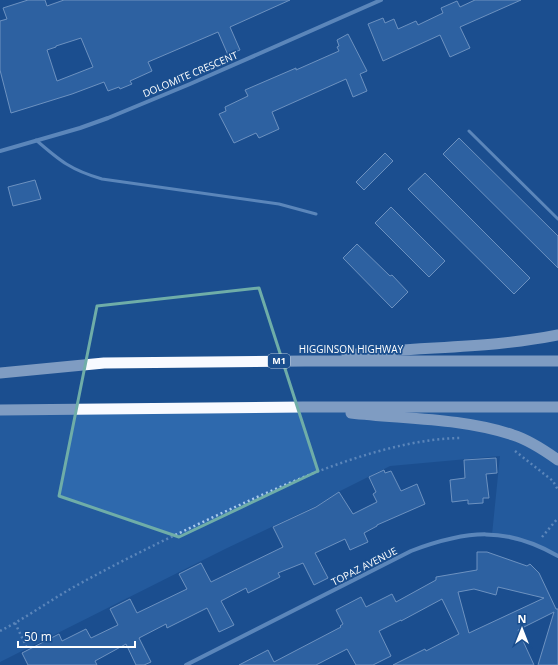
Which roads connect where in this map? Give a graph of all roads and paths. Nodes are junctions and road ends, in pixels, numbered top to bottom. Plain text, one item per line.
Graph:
1 (381, 0) edge
2 (469, 131) dead end
3 (36, 140) junction
4 (0, 151) edge
5 (316, 214) dead end
6 (558, 219) edge
7 (558, 335) edge
8 (304, 361) junction
9 (558, 361) edge
10 (0, 373) edge
11 (303, 407) junction
12 (558, 407) edge
13 (0, 410) edge
14 (468, 437) dead end
15 (513, 450) dead end
16 (558, 460) edge
17 (558, 490) edge
18 (558, 518) edge
19 (535, 544) junction
20 (558, 556) edge
21 (15, 623) junction
22 (0, 631) edge
23 (27, 648) dead end
24 (186, 665) edge

1 - 3 street, DOLOMITE CRESCENT
2 - 6 lane
3 - 4 street, DOLOMITE CRESCENT
3 - 5 lane
7 - 8 highway
8 - 9 highway, HIGGINSON HIGHWAY / M1
8 - 10 highway, HIGGINSON HIGHWAY / M1
11 - 12 highway
11 - 13 highway
11 - 16 highway
14 - 21 path
15 - 17 path
18 - 19 path
19 - 20 street, TOPAZ AVENUE
19 - 24 street, TOPAZ AVENUE
21 - 22 path
21 - 23 path

